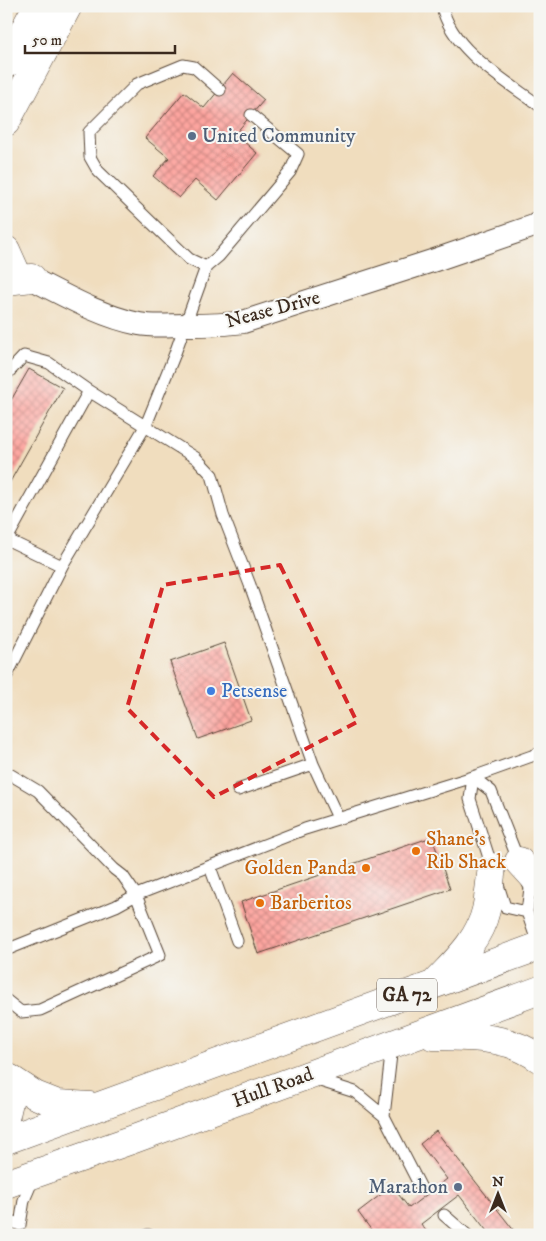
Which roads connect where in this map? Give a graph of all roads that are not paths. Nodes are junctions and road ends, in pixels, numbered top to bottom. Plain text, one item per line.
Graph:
1 (37, 6) edge
2 (68, 6) edge
3 (442, 6) edge
4 (6, 64) edge
5 (220, 90) dead end
6 (540, 106) edge
7 (251, 115) dead end
8 (6, 122) edge
9 (540, 222) edge
10 (206, 267) junction
11 (13, 269) edge
12 (184, 325) junction
13 (6, 375) edge
14 (89, 391) junction
15 (146, 425) junction
16 (6, 539) edge
17 (62, 566) junction
18 (11, 655) edge
19 (6, 677) edge
20 (540, 753) edge
21 (312, 764) junction
22 (6, 772) edge
23 (473, 777) junction
24 (238, 790) dead end
25 (338, 818) junction
26 (519, 861) junction
27 (210, 867) junction
28 (492, 867) junction
29 (540, 884) edge
30 (136, 895) junction
31 (527, 912) junction
32 (237, 941) dead end
33 (539, 946) edge
34 (6, 950) edge
35 (432, 985) junction
36 (540, 990) edge
37 (6, 1000) edge
38 (419, 1035) junction
39 (392, 1045) junction
40 (540, 1059) edge
41 (8, 1076) edge
42 (305, 1076) junction
43 (99, 1106) junction
44 (6, 1115) edge
45 (384, 1116) junction
46 (6, 1140) edge
47 (35, 1174) junction
48 (6, 1184) edge
49 (421, 1188) dead end
50 (444, 1215) dead end
51 (6, 1219) edge
52 (22, 1230) edge
53 (467, 1235) edge

1 - 4 main road
2 - 8 main road
3 - 6 lane
5 - 10 lane
7 - 10 lane
9 - 12 street, Nease Drive
10 - 12 lane
11 - 12 street, Nease Drive
12 - 15 lane
13 - 14 lane
14 - 15 lane
14 - 16 lane
15 - 17 lane
15 - 21 lane
16 - 17 lane
17 - 18 lane
18 - 19 lane
20 - 23 lane
21 - 24 lane
21 - 25 lane
22 - 30 lane
23 - 25 lane
23 - 26 lane
23 - 28 lane
25 - 27 lane
26 - 29 main road
26 - 31 lane
27 - 30 lane
27 - 32 lane
28 - 31 lane
28 - 35 main road
30 - 34 lane
30 - 37 lane
31 - 33 lane
33 - 35 main road, GA 72
35 - 43 main road, GA 72
36 - 38 main road, Hull Road / GA 72
38 - 39 main road, Hull Road / GA 72
38 - 40 main road
39 - 42 main road, Hull Road / GA 72
39 - 45 lane
41 - 43 main road
41 - 44 main road
42 - 45 lane
42 - 47 main road, Hull Road / GA 72
43 - 46 main road, GA 72
45 - 49 lane
47 - 48 main road, Hull Road / GA 72
47 - 52 lane
50 - 53 lane
51 - 52 lane

